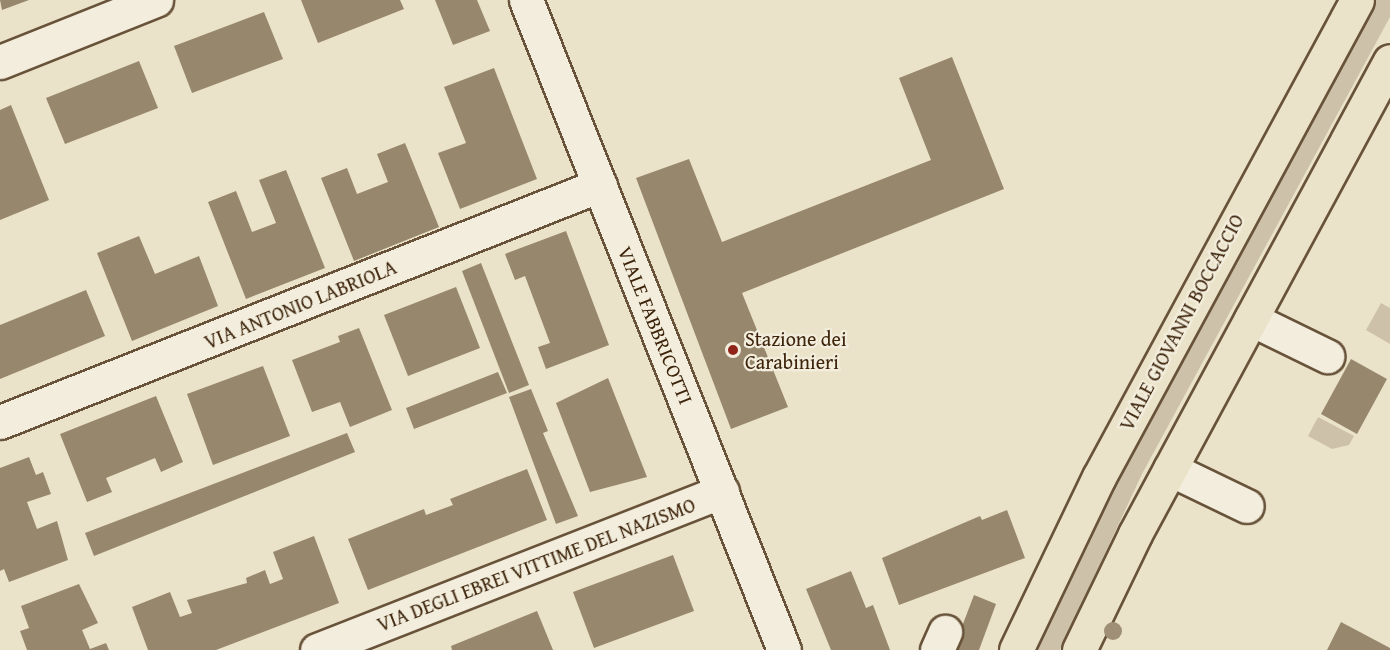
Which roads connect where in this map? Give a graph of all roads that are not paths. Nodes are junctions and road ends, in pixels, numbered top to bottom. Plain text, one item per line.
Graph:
1 (156, 0) edge
2 (526, 0) edge
3 (1357, 0) edge
4 (0, 62) edge
5 (1387, 72) edge
6 (600, 185) junction
7 (1251, 319) junction
8 (1327, 356) dead end
9 (0, 422) edge
10 (1170, 469) junction
11 (722, 491) junction
12 (1247, 506) dead end
13 (317, 650) edge
14 (784, 650) edge
15 (1016, 650) edge
16 (1079, 650) edge

1 - 4 street
2 - 6 street, VIALE FABBRICOTTI
3 - 15 main road, VIALE GIOVANNI BOCCACCIO
5 - 7 main road
6 - 9 street, VIA ANTONIO LABRIOLA
6 - 11 street, VIALE FABBRICOTTI
7 - 8 street
7 - 10 main road
10 - 12 street
10 - 16 main road
11 - 13 street, VIA DEGLI EBREI VITTIME DEL NAZISMO
11 - 14 street, VIALE FABBRICOTTI

